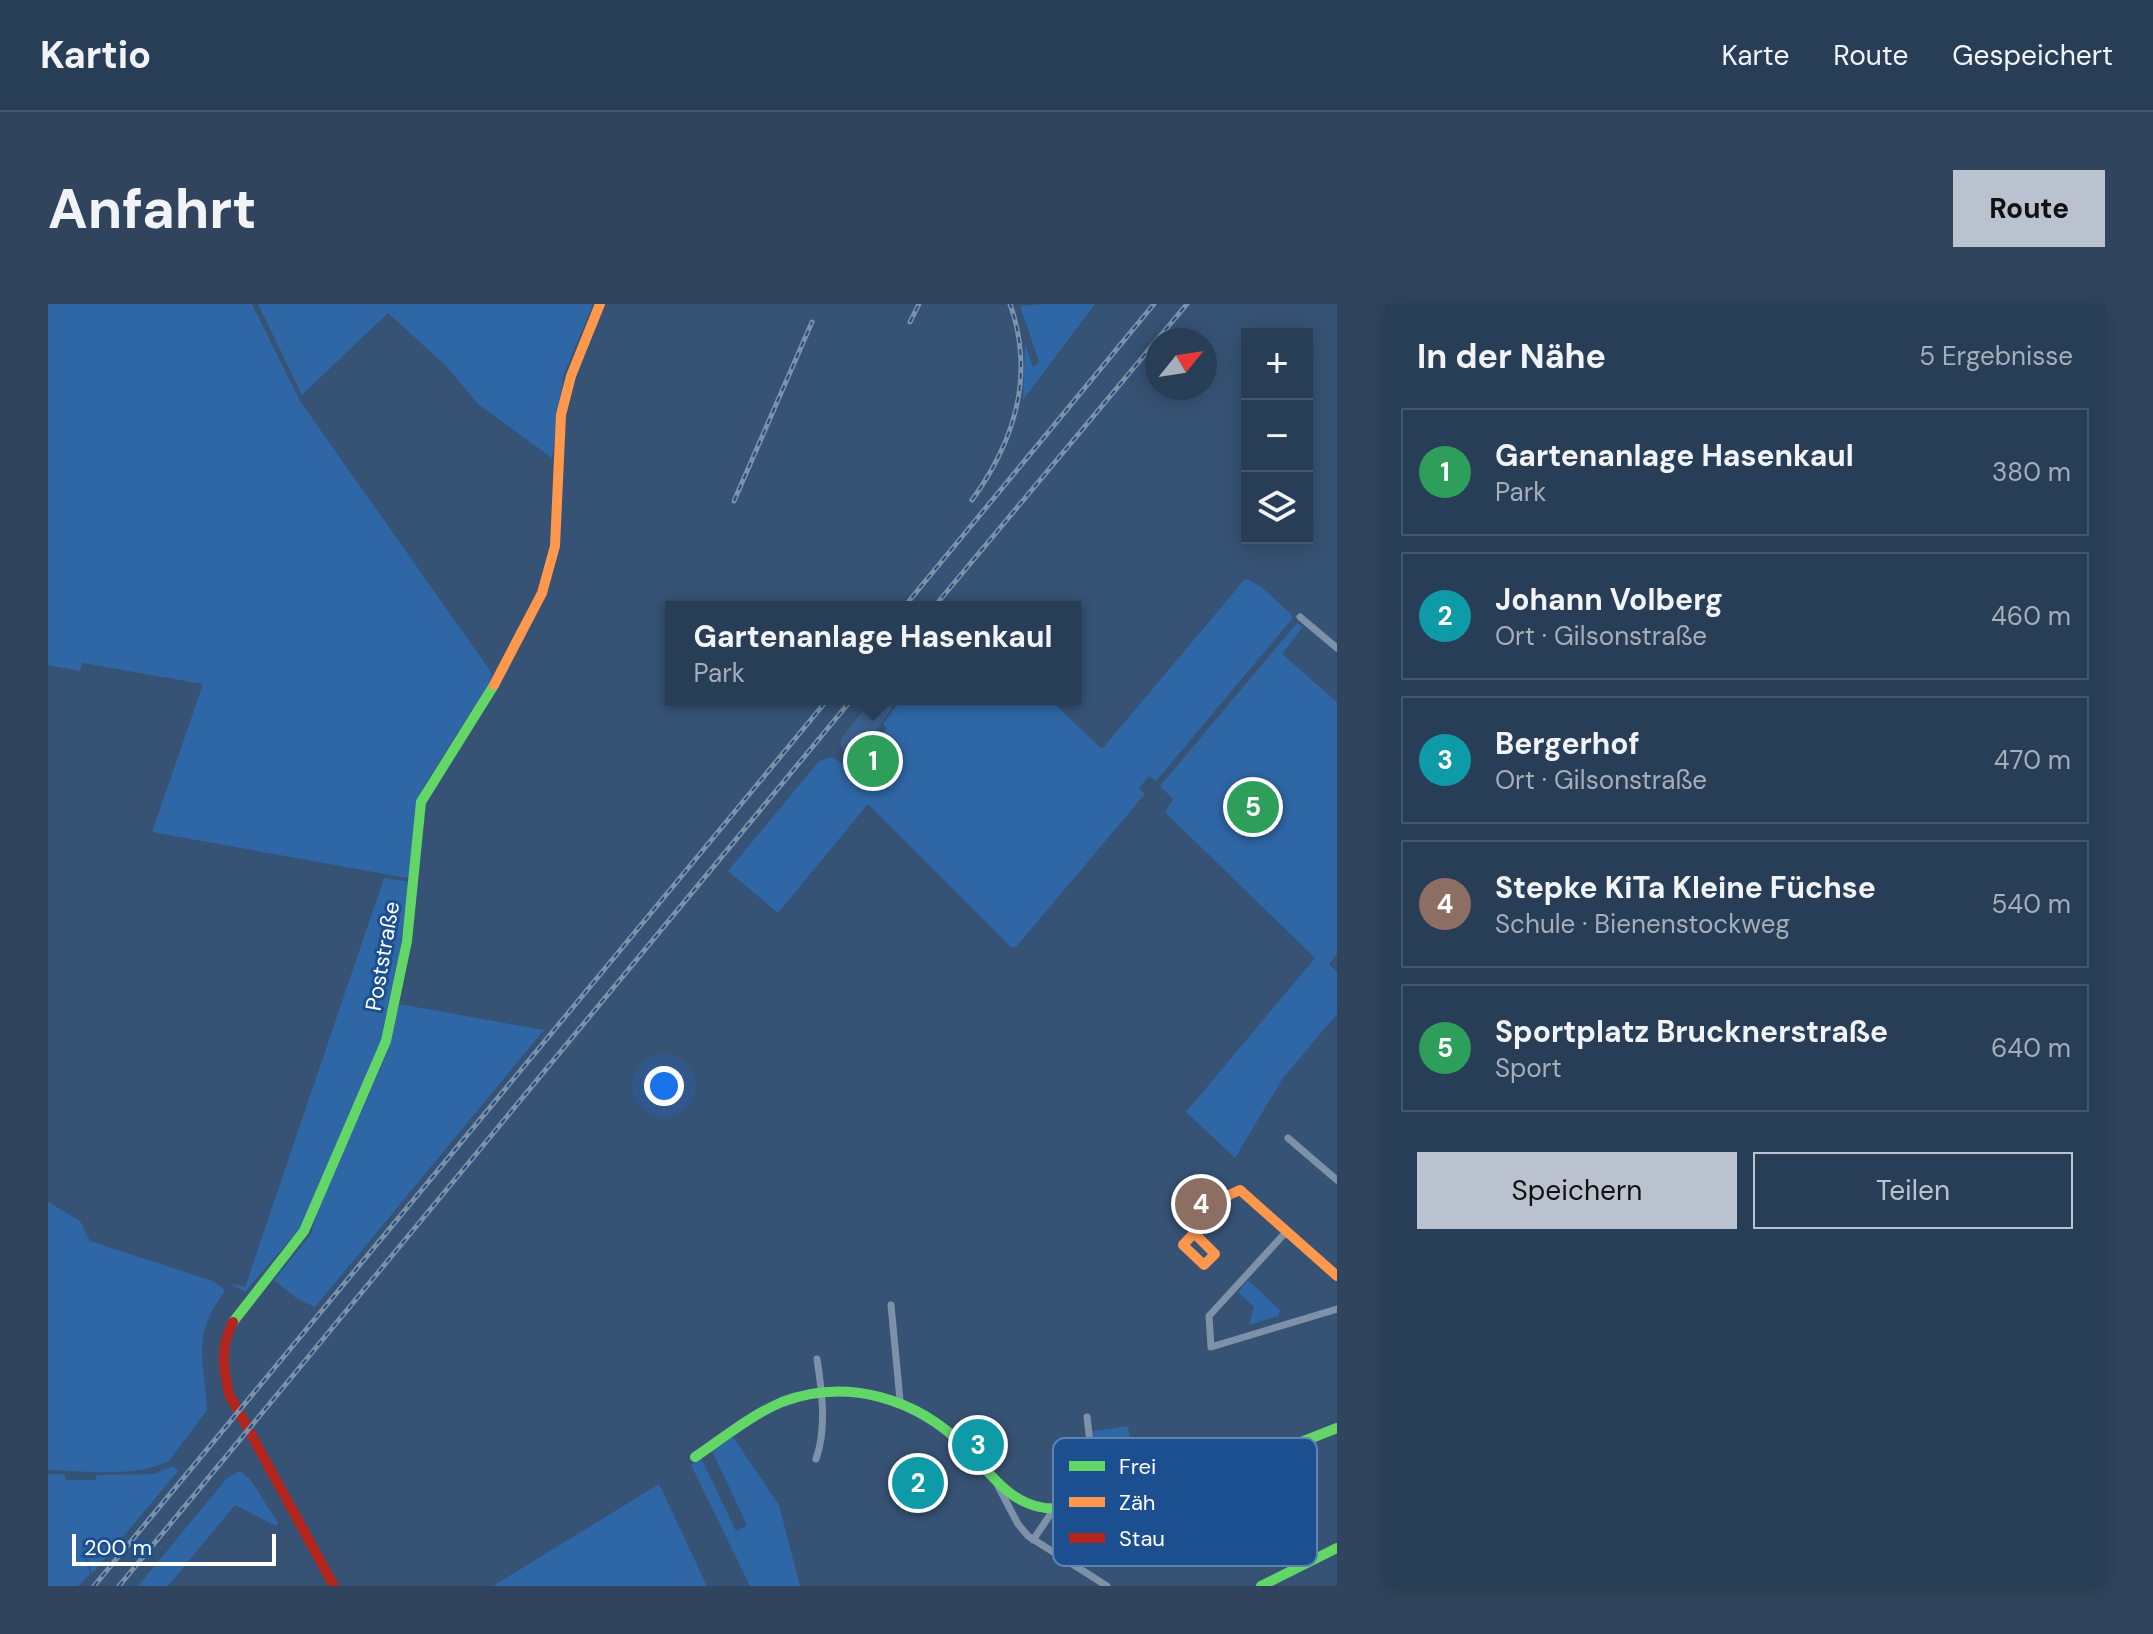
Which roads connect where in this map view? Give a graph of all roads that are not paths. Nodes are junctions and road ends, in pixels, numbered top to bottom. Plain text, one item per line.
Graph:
1 (600, 304) edge
2 (1300, 617) dead end
3 (1337, 648) edge
4 (1288, 1138) dead end
5 (1337, 1180) edge
6 (1286, 1232) junction
7 (1194, 1233) dead end
8 (1337, 1276) edge
9 (891, 1305) dead end
10 (1337, 1309) edge
11 (817, 1359) dead end
12 (822, 1394) junction
13 (900, 1400) junction
14 (1087, 1417) dead end
15 (1337, 1428) edge
16 (1090, 1438) edge
17 (1312, 1438) edge
18 (695, 1457) dead end
19 (816, 1459) dead end
20 (997, 1484) junction
21 (1053, 1509) edge
22 (1053, 1510) edge
23 (1033, 1540) junction
24 (1337, 1548) edge
25 (1053, 1554) edge
26 (1317, 1558) edge
27 (1071, 1566) edge
28 (1301, 1566) edge
29 (1095, 1582) edge
30 (334, 1586) edge
31 (1107, 1586) edge
32 (1261, 1586) edge

1 - 30 street, Poststraße
2 - 3 street
4 - 5 street
6 - 7 street
6 - 8 street
6 - 10 street
9 - 13 street
11 - 12 street
12 - 13 street
12 - 18 street
12 - 19 street
13 - 20 street
14 - 16 street
15 - 17 street
20 - 21 street
20 - 23 street
22 - 23 street
23 - 25 street
24 - 26 street
27 - 29 street
28 - 32 street
29 - 31 street

